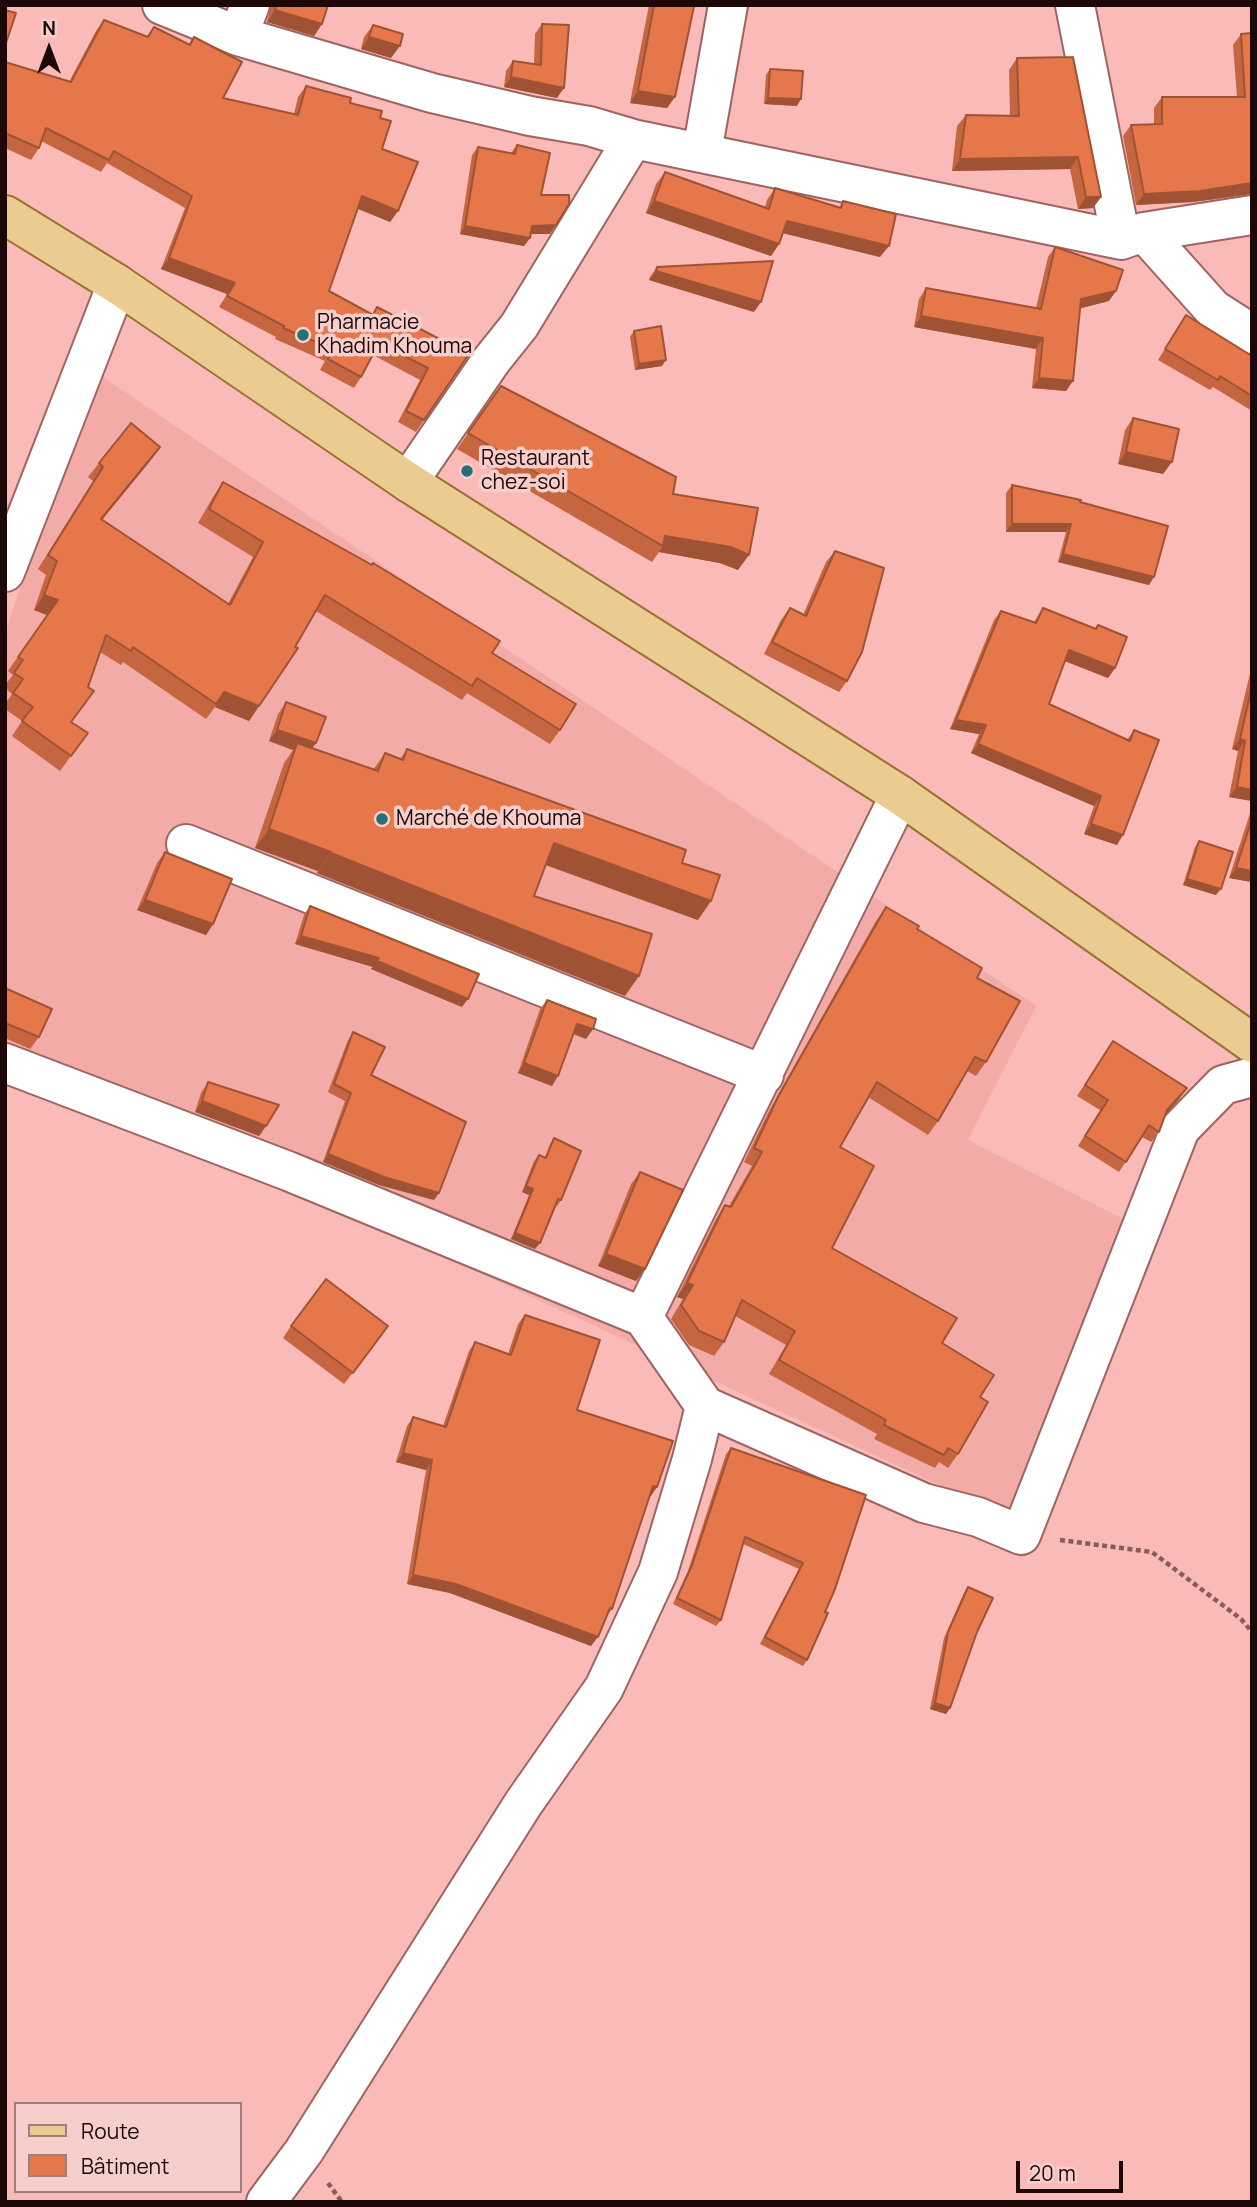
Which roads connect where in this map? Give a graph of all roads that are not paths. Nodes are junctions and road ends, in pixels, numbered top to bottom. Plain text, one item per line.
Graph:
1 (162, 5) edge
2 (728, 5) edge
3 (1075, 5) edge
4 (244, 21) edge
5 (633, 139) junction
6 (702, 152) junction
7 (5, 215) edge
8 (1252, 215) edge
9 (1133, 236) junction
10 (117, 284) junction
11 (1252, 334) edge
12 (408, 482) junction
13 (5, 572) edge
14 (900, 795) junction
15 (186, 844) dead end
16 (1252, 1043) edge
17 (5, 1063) edge
18 (764, 1075) junction
19 (1252, 1077) edge
20 (643, 1317) junction
21 (705, 1406) junction
22 (266, 2202) edge

1 - 4 street
2 - 6 street
3 - 9 street
4 - 5 street
5 - 6 street
5 - 12 street
6 - 9 street
7 - 10 main road
8 - 9 street
9 - 11 street
10 - 12 main road
10 - 13 street
12 - 14 main road
14 - 16 main road
14 - 18 street
15 - 18 street
17 - 20 street
18 - 20 street
19 - 21 street
20 - 21 street
21 - 22 street

